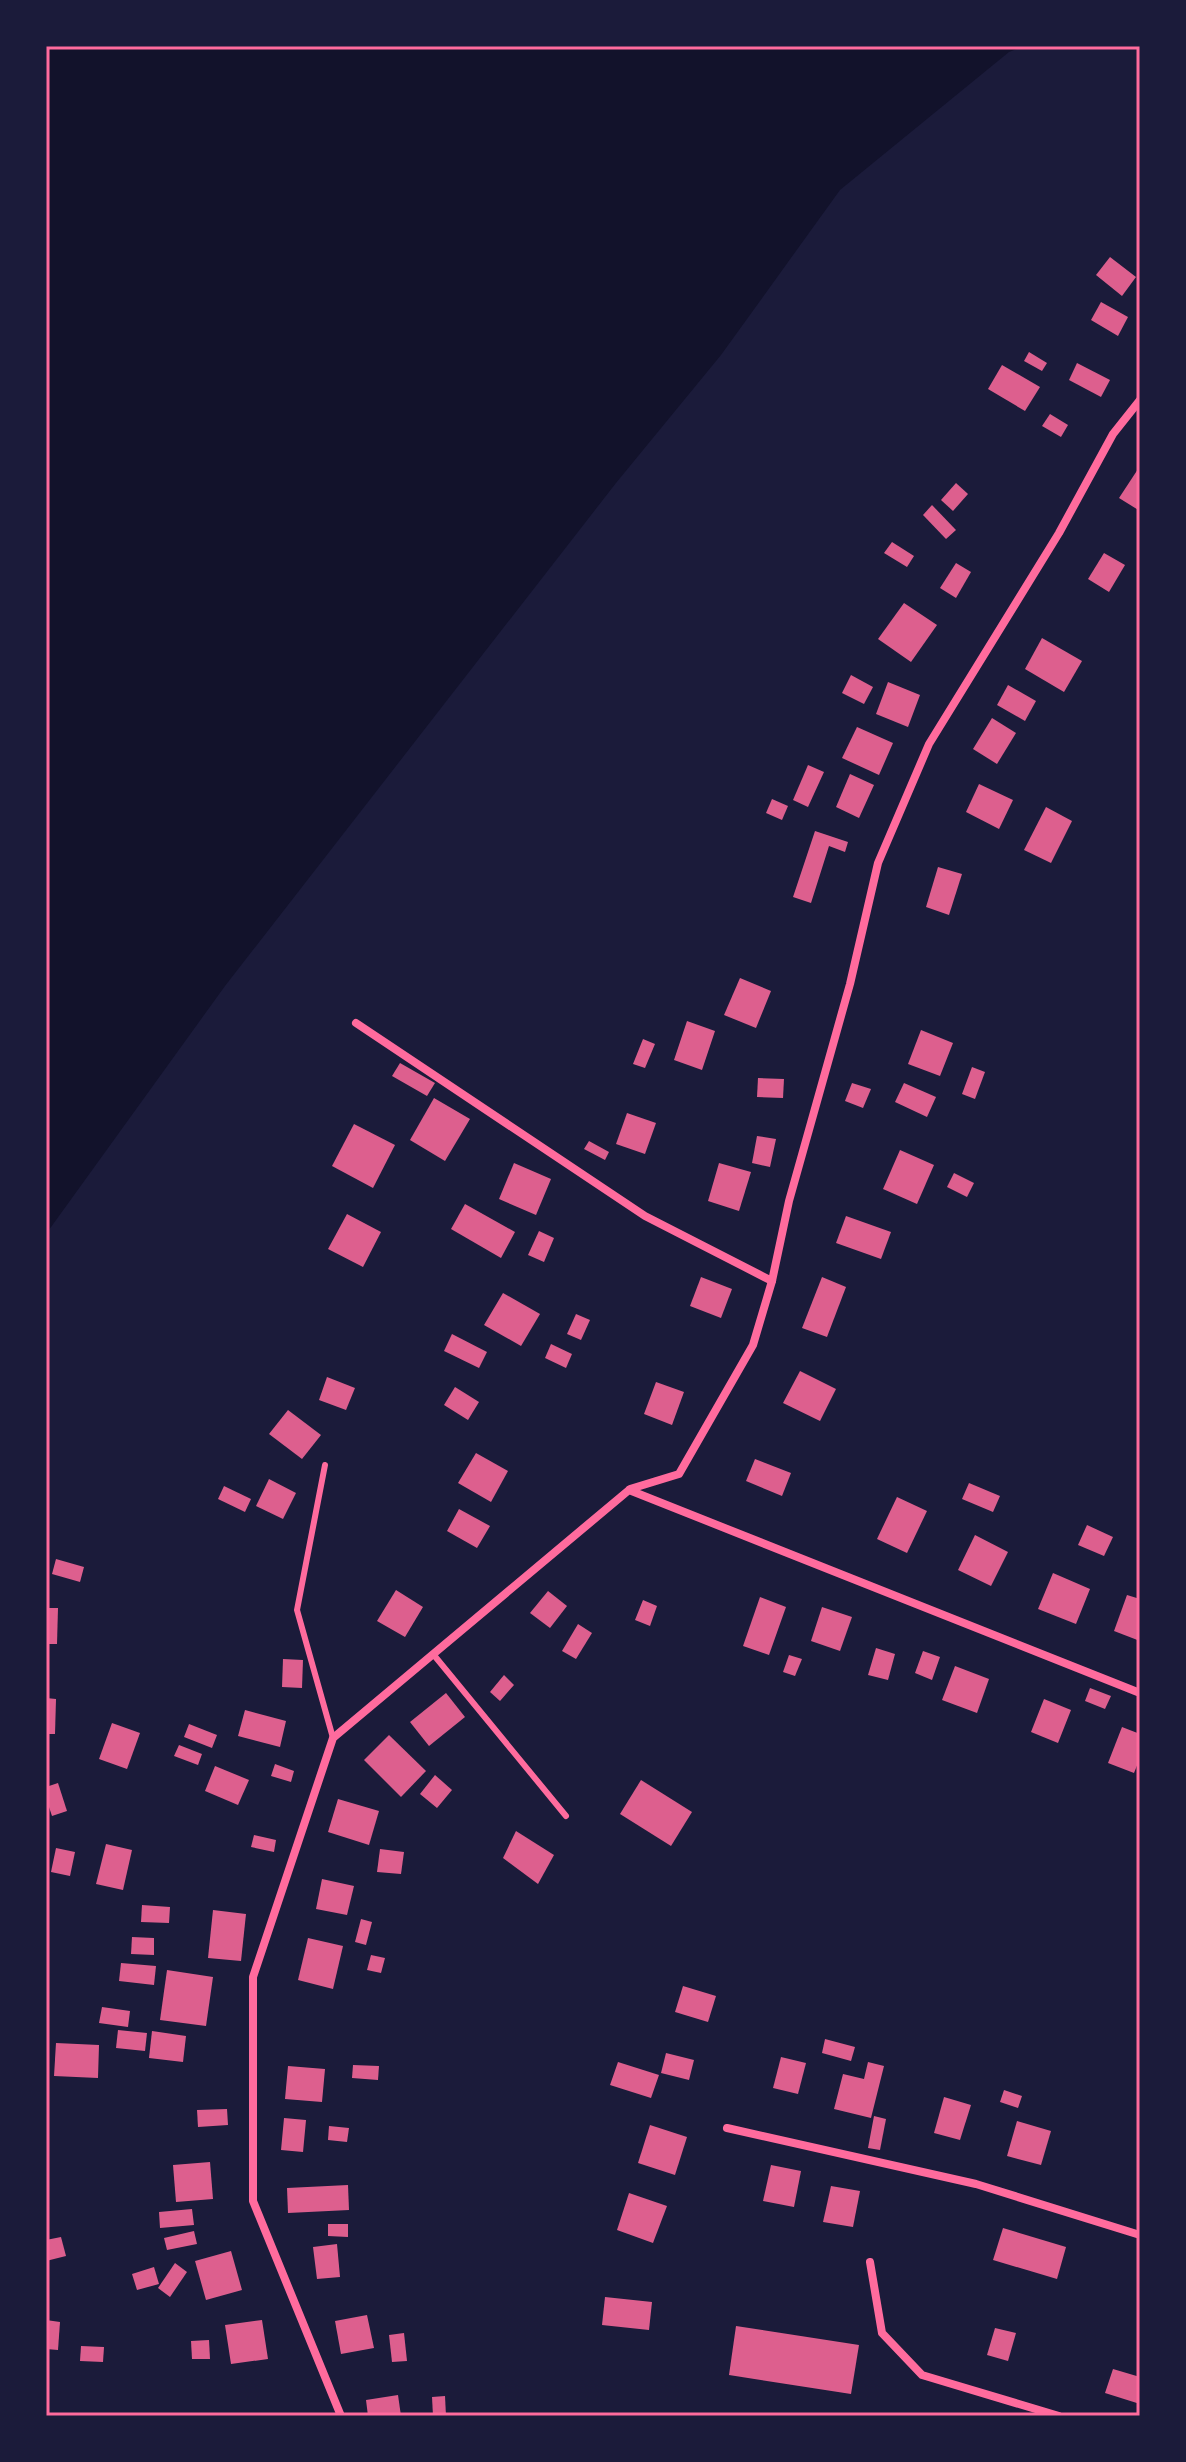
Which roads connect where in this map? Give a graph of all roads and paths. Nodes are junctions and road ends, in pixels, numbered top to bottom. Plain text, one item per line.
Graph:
1 (1140, 400) edge
2 (356, 1023) dead end
3 (772, 1281) junction
4 (325, 1465) dead end
5 (629, 1490) junction
6 (433, 1654) junction
7 (1140, 1693) edge
8 (333, 1738) junction
9 (566, 1816) dead end
10 (727, 2128) dead end
11 (1140, 2235) edge
12 (870, 2262) dead end
13 (341, 2416) edge
14 (1059, 2416) edge

1 - 3 street
2 - 3 street
3 - 5 street
4 - 8 lane
5 - 6 street
5 - 7 street
6 - 8 street
6 - 9 lane
8 - 13 street
10 - 11 street
12 - 14 street

